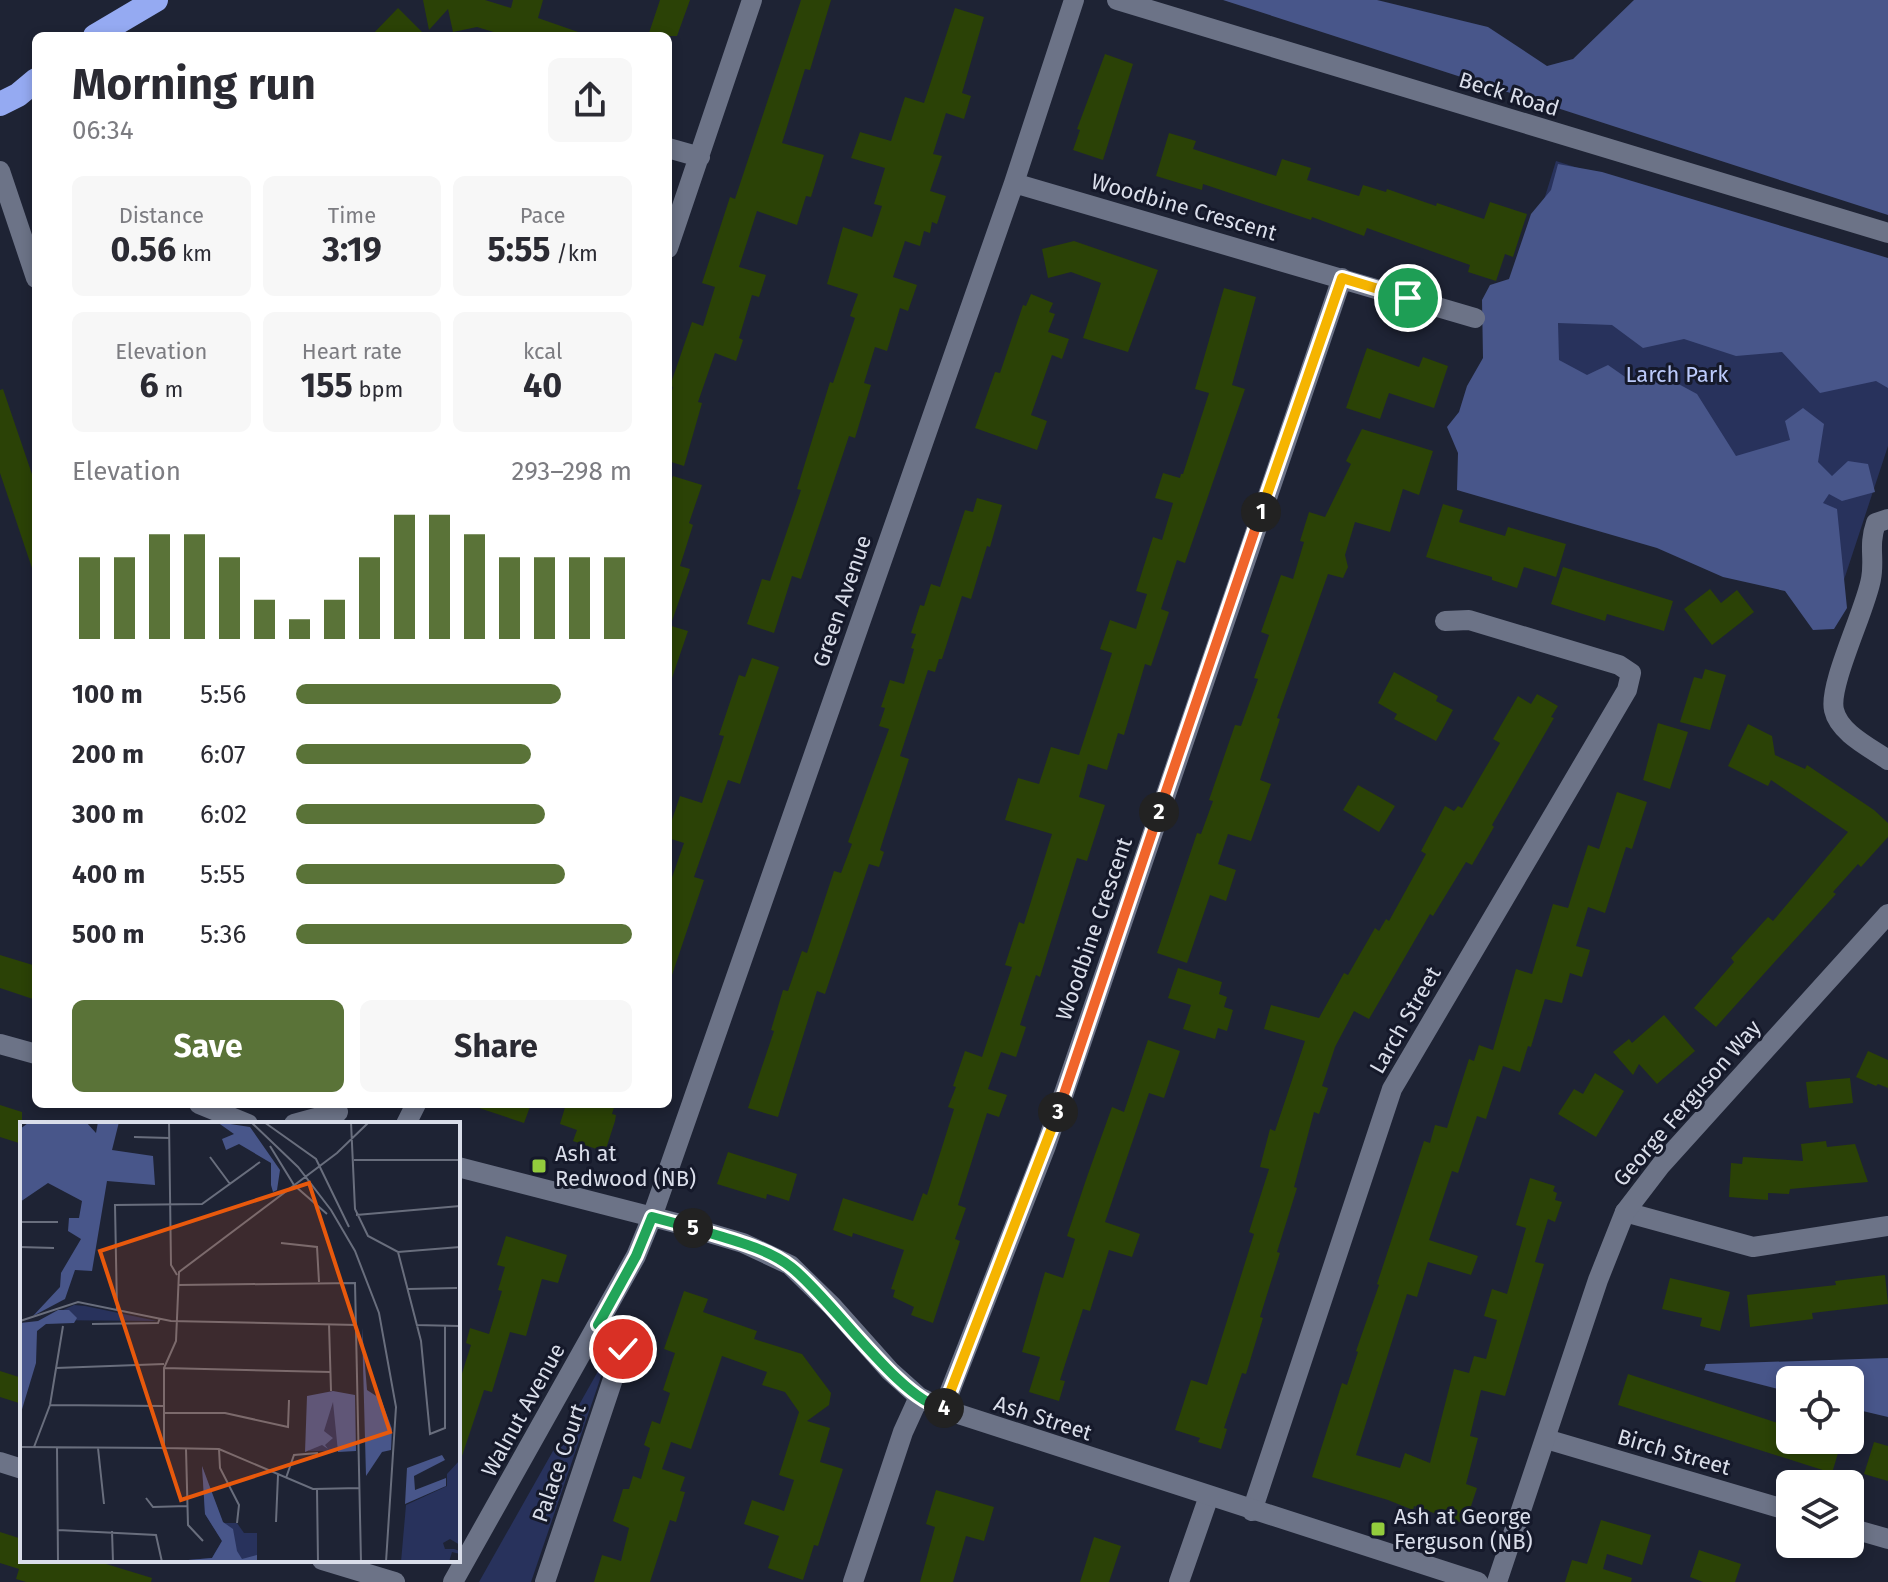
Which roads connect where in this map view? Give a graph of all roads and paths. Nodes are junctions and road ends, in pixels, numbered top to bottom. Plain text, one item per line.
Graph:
1 (156, 0) edge
2 (752, 0) edge
3 (1074, 0) edge
4 (1117, 0) edge
5 (102, 32) edge
6 (32, 83) edge
7 (0, 104) edge
8 (672, 149) edge
9 (700, 157) junction
10 (0, 171) edge
11 (1014, 183) junction
12 (1888, 233) edge
13 (672, 237) edge
14 (32, 266) edge
15 (1342, 278) junction
16 (1475, 318) dead end
17 (1888, 519) edge
18 (1888, 554) edge
19 (1871, 578) junction
20 (1445, 621) dead end
21 (1888, 760) edge
22 (1888, 914) edge
23 (0, 1044) edge
24 (32, 1053) edge
25 (210, 1108) edge
26 (240, 1108) edge
27 (341, 1113) edge
28 (227, 1114) junction
29 (244, 1122) edge
30 (303, 1122) edge
31 (460, 1168) edge
32 (1625, 1212) junction
33 (652, 1217) junction
34 (1888, 1226) edge
35 (598, 1325) junction
36 (919, 1397) junction
37 (943, 1409) junction
38 (1546, 1439) junction
39 (0, 1462) edge
40 (20, 1468) edge
41 (1209, 1496) junction
42 (1776, 1507) edge
43 (1252, 1511) junction
44 (1864, 1532) edge
45 (1888, 1539) edge
46 (329, 1562) edge
47 (395, 1582) edge
48 (453, 1582) edge
49 (545, 1582) edge
50 (853, 1582) edge
51 (1179, 1582) edge
52 (1478, 1582) edge
53 (1497, 1582) edge

1 - 5 highway
2 - 9 street
3 - 11 street, Green Avenue
4 - 12 street, Beck Road
6 - 7 highway
8 - 9 street
9 - 13 street
10 - 14 street
11 - 15 street, Woodbine Crescent
11 - 33 street, Green Avenue
15 - 16 street, Woodbine Crescent
15 - 37 street, Woodbine Crescent
17 - 19 street
18 - 19 street
19 - 21 street
20 - 43 street, Larch Street
22 - 32 street, George Ferguson Way
23 - 24 street
25 - 28 street
26 - 28 street
27 - 30 street
28 - 29 street
31 - 33 street, Ash Street
32 - 34 street
32 - 38 street, George Ferguson Way
33 - 35 street, Walnut Avenue
33 - 36 street, Ash Street
35 - 48 street, Walnut Avenue
35 - 49 street, Palace Court
36 - 37 street, Ash Street
36 - 50 street
37 - 41 street, Ash Street
38 - 42 street, Birch Street
38 - 53 street, George Ferguson Way
39 - 40 street
41 - 43 street, Ash Street
41 - 51 street
43 - 52 street, Ash Street
44 - 45 street
46 - 47 street

